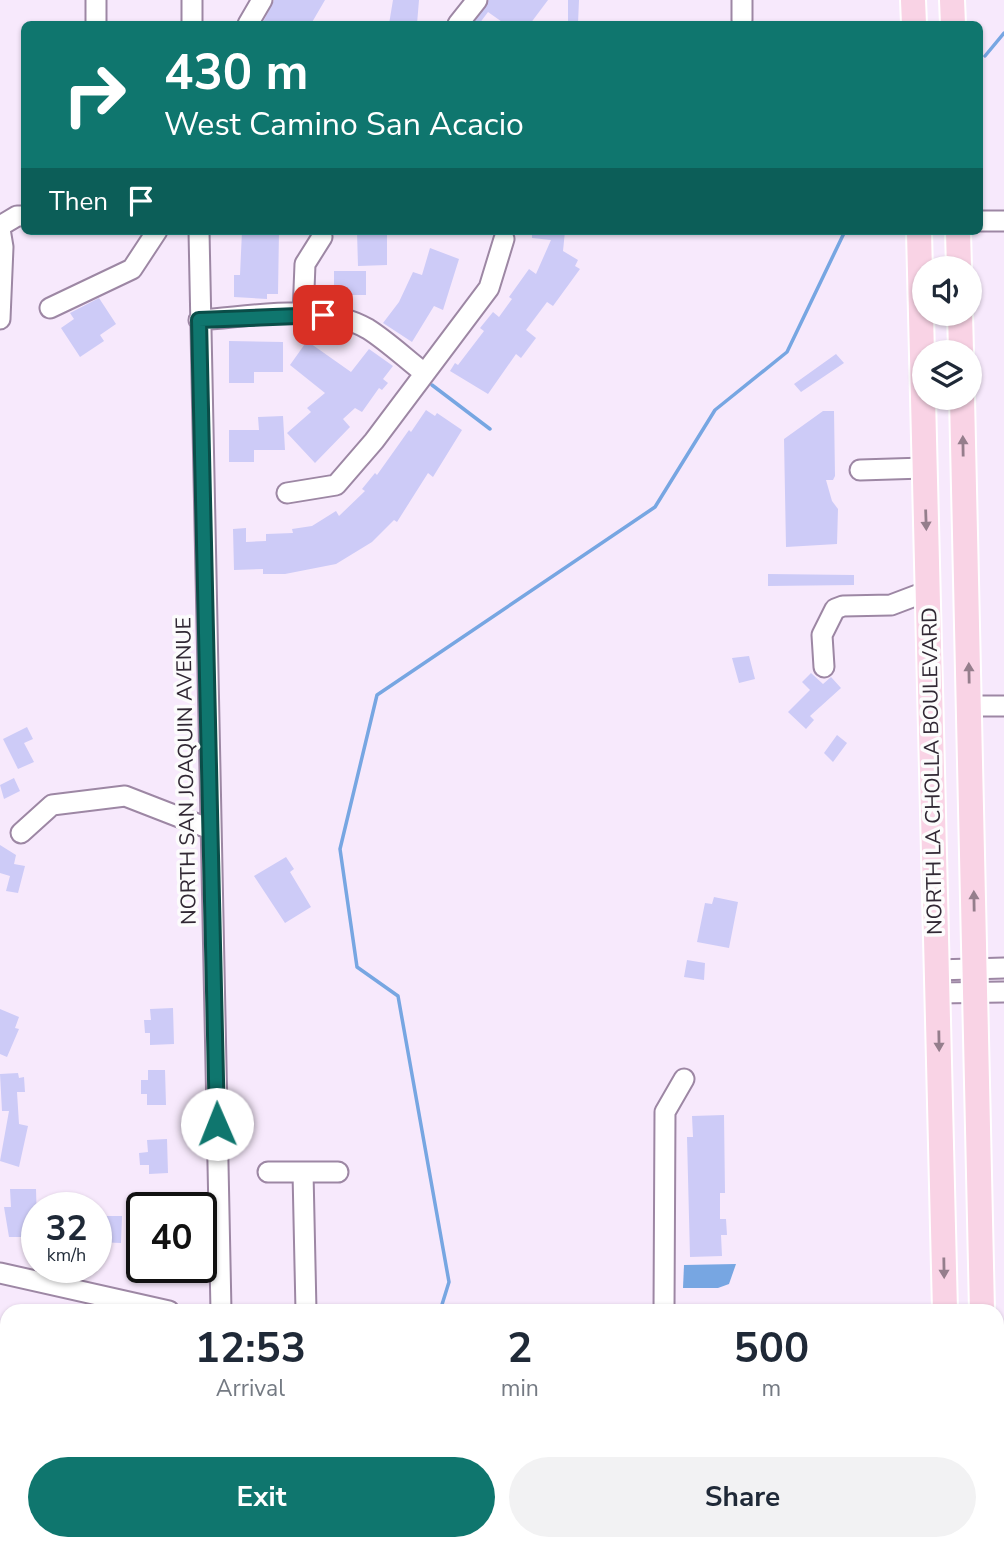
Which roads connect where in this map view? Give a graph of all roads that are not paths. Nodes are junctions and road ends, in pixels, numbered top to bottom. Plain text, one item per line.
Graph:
1 (96, 0) edge
2 (192, 0) edge
3 (262, 0) edge
4 (477, 0) edge
5 (741, 0) edge
6 (914, 0) edge
7 (952, 0) edge
8 (742, 20) dead end
9 (96, 21) edge
10 (192, 21) edge
11 (250, 21) edge
12 (460, 21) edge
13 (914, 21) edge
14 (953, 21) edge
15 (21, 216) edge
16 (983, 221) edge
17 (1004, 221) edge
18 (0, 228) edge
19 (154, 235) edge
20 (199, 235) edge
21 (919, 235) edge
22 (958, 235) edge
23 (322, 237) dead end
24 (505, 239) dead end
25 (958, 256) edge
26 (50, 308) dead end
27 (303, 315) junction
28 (0, 319) edge
29 (199, 320) junction
30 (423, 372) junction
31 (962, 410) edge
32 (924, 468) junction
33 (860, 470) dead end
34 (286, 493) dead end
35 (928, 591) junction
36 (824, 667) dead end
37 (970, 706) junction
38 (1004, 706) edge
39 (210, 829) junction
40 (21, 833) dead end
41 (1004, 968) edge
42 (938, 981) junction
43 (976, 981) junction
44 (1004, 992) edge
45 (684, 1079) dead end
46 (338, 1171) dead end
47 (268, 1172) dead end
48 (303, 1172) junction
49 (0, 1273) edge
50 (138, 1304) edge
51 (221, 1304) edge
52 (306, 1304) edge
53 (664, 1304) edge
54 (945, 1304) edge
55 (982, 1304) edge

1 - 9 street
2 - 10 street
3 - 11 street
4 - 12 street
5 - 8 street
6 - 13 main road
7 - 14 main road
15 - 18 street
16 - 17 street
18 - 28 street
19 - 26 street
20 - 29 street, NORTH SAN JOAQUIN AVENUE
21 - 32 main road, NORTH LA CHOLLA BOULEVARD
22 - 25 main road
23 - 27 street
24 - 30 street
27 - 29 street
27 - 30 street
29 - 39 street, NORTH SAN JOAQUIN AVENUE
30 - 34 street
37 -> 31 main road, NORTH LA CHOLLA BOULEVARD
32 - 33 street
32 -> 35 main road, NORTH LA CHOLLA BOULEVARD
35 - 36 street
35 - 42 main road, NORTH LA CHOLLA BOULEVARD
37 - 38 street
43 -> 37 main road, NORTH LA CHOLLA BOULEVARD
39 - 40 street
39 - 51 street, NORTH SAN JOAQUIN AVENUE
41 - 43 street
42 - 43 street
42 -> 54 main road, NORTH LA CHOLLA BOULEVARD
43 - 44 street
43 - 55 main road, NORTH LA CHOLLA BOULEVARD
45 - 53 street
46 - 48 street
47 - 48 street
48 - 52 street
49 - 50 street

